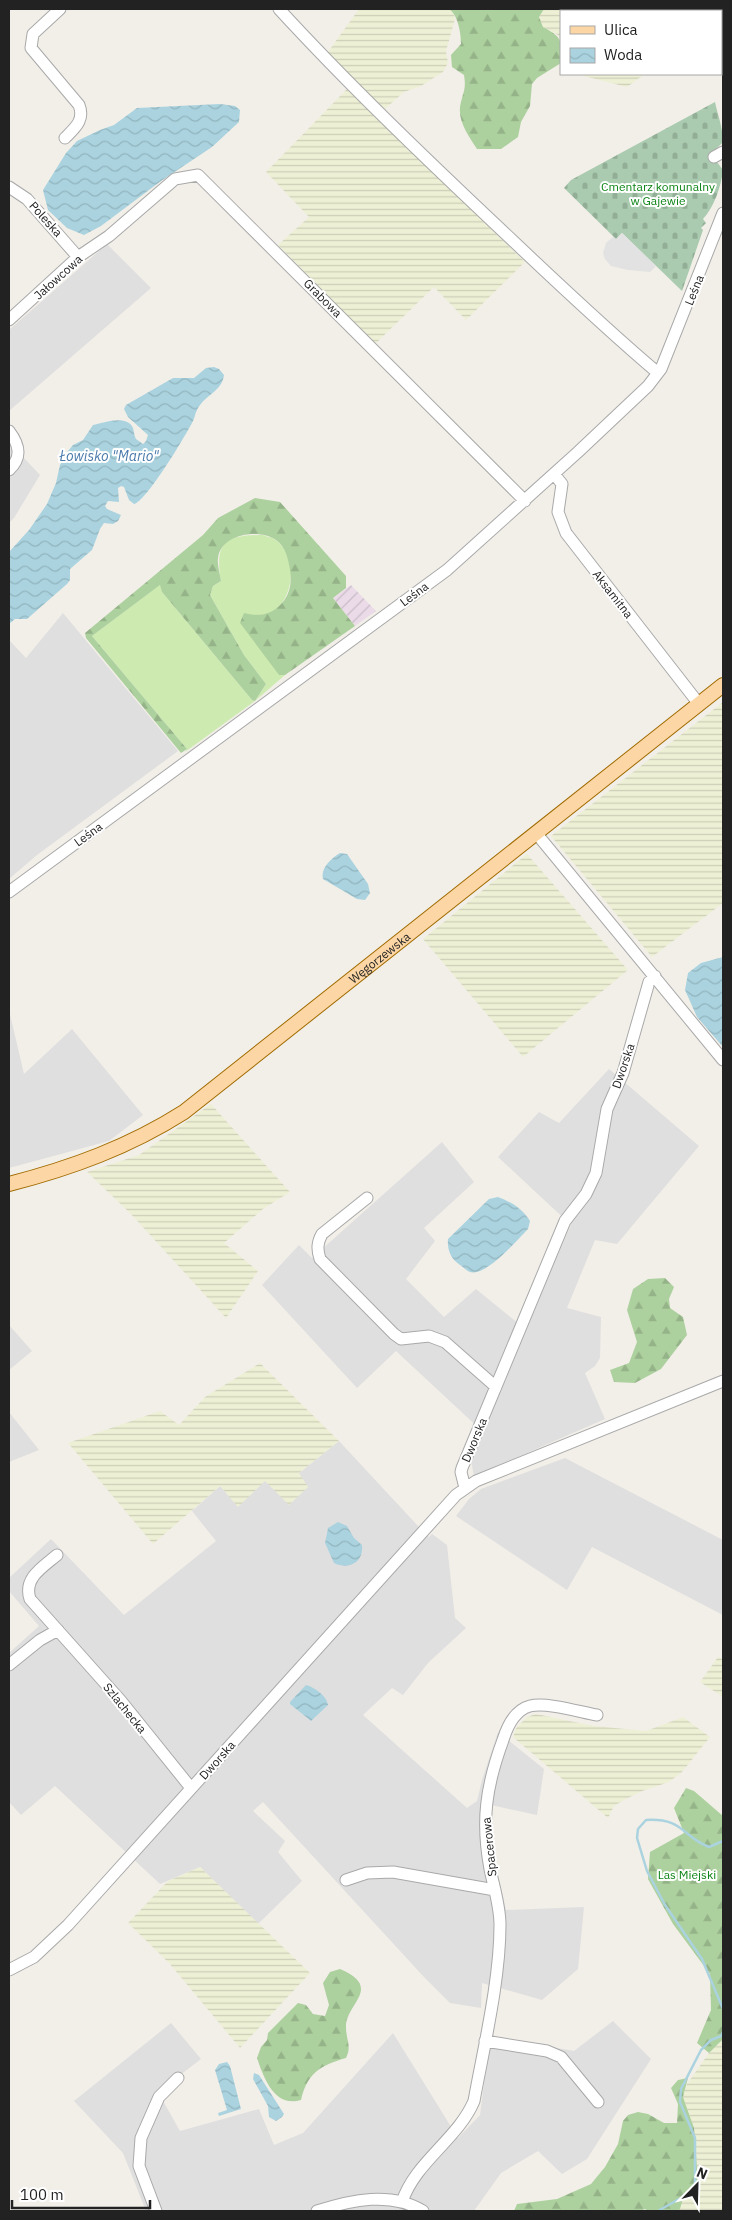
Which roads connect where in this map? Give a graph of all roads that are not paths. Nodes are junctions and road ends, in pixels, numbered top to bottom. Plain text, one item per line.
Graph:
1 (60, 9) edge
2 (279, 9) edge
3 (65, 138) dead end
4 (9, 187) edge
5 (723, 213) edge
6 (109, 236) joint
7 (78, 257) junction
8 (9, 320) edge
9 (658, 373) junction
10 (9, 431) edge
11 (9, 470) edge
12 (554, 474) junction
13 (525, 501) junction
14 (723, 685) edge
15 (699, 704) junction
16 (536, 833) junction
17 (9, 892) edge
18 (655, 976) junction
19 (723, 1060) edge
20 (9, 1184) edge
21 (367, 1198) dead end
22 (723, 1381) edge
23 (496, 1388) junction
24 (465, 1488) junction
25 (57, 1555) dead end
26 (58, 1630) junction
27 (9, 1665) edge
28 (597, 1716) dead end
29 (191, 1788) junction
30 (346, 1880) dead end
31 (495, 1890) junction
32 (9, 1970) edge
33 (484, 2041) junction
34 (178, 2078) dead end
35 (598, 2102) dead end
36 (402, 2202) junction
37 (156, 2211) edge
38 (317, 2211) edge
39 (423, 2211) edge

1 - 3 street
2 - 9 street
4 - 7 street, Poleska
5 - 9 street, Leśna
6 - 7 street, Jałowcowa
6 - 13 street, Grabowa
7 - 8 street, Jałowcowa
9 - 12 street, Leśna
10 - 11 street
12 - 13 street, Leśna
12 - 15 street, Aksamitna
13 - 17 street, Leśna
14 - 15 main road, Węgorzewska
15 - 16 main road, Węgorzewska
16 - 18 street
16 - 20 main road, Węgorzewska
18 - 19 street
18 - 23 street, Dworska
21 - 23 street
22 - 24 street
23 - 24 street, Dworska
24 - 29 street, Dworska
25 - 26 street, Szlachecka
26 - 27 street
26 - 29 street, Szlachecka
28 - 31 street, Spacerowa
29 - 32 street, Dworska
30 - 31 street, Spacerowa
31 - 33 street, Spacerowa
33 - 35 street
33 - 36 street, Spacerowa
34 - 37 street
36 - 38 street
36 - 39 street

